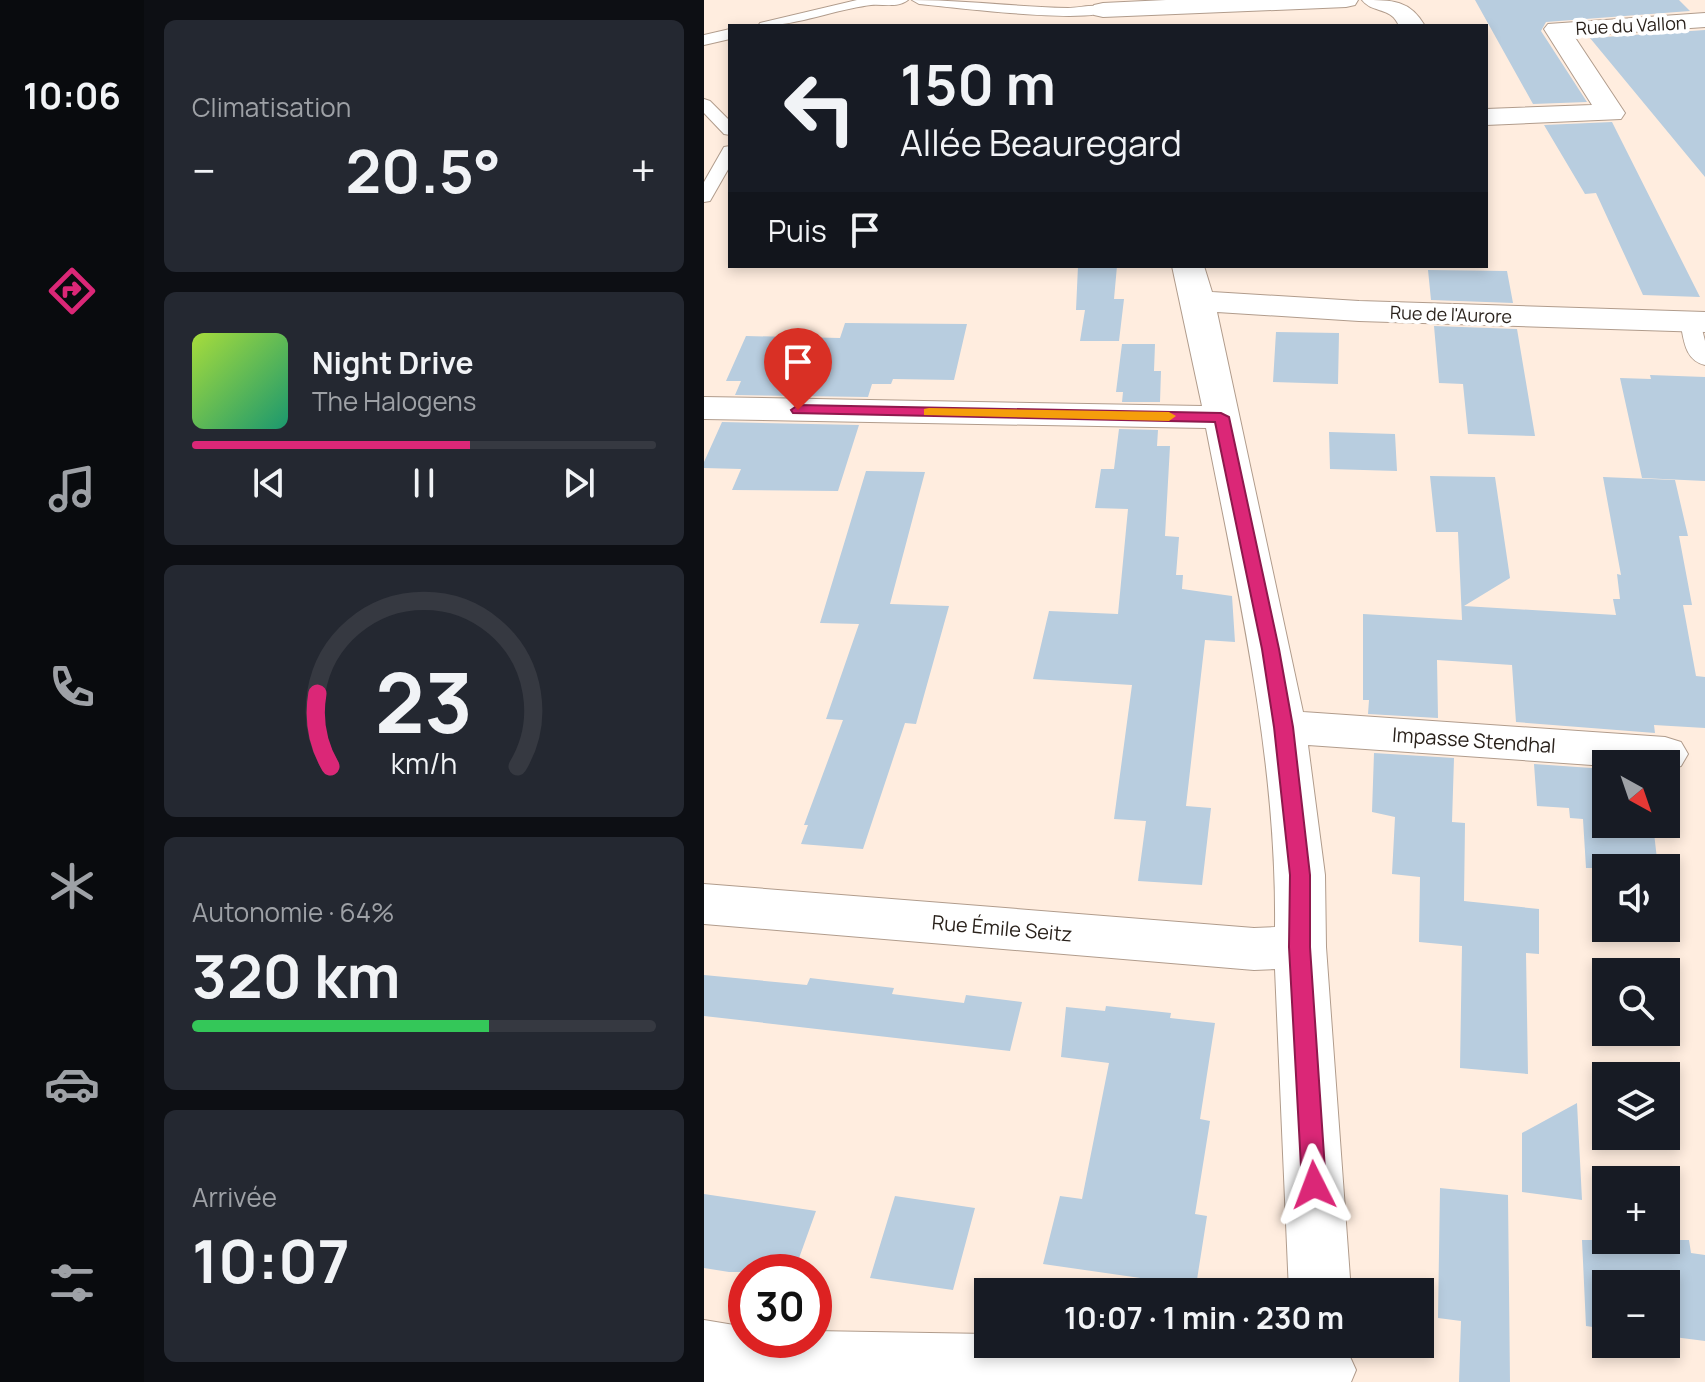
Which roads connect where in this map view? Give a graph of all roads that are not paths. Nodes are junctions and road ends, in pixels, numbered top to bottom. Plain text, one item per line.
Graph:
1 (901, 0) edge
2 (919, 0) edge
3 (1346, 0) edge
4 (1374, 0) edge
5 (1104, 12) edge
6 (1705, 20) edge
7 (773, 24) edge
8 (1411, 24) edge
9 (728, 34) edge
10 (704, 40) edge
11 (704, 104) edge
12 (1488, 117) edge
13 (728, 126) edge
14 (728, 150) edge
15 (728, 154) edge
16 (704, 156) edge
17 (704, 197) edge
18 (1193, 284) edge
19 (1698, 322) edge
20 (1705, 359) edge
21 (704, 408) edge
22 (1221, 417) junction
23 (1283, 727) junction
24 (1608, 750) edge
25 (704, 904) edge
26 (1300, 947) junction
27 (1319, 1278) edge
28 (704, 1351) edge
29 (1324, 1365) edge

1 - 7 lane
2 - 5 lane
3 - 5 street
4 - 8 street
6 - 12 street, Rue du Vallon
9 - 10 lane
11 - 13 lane
14 - 16 lane
15 - 17 lane
18 - 19 street, Rue de l'Aurore
18 - 22 street
19 - 20 lane
21 - 22 street
22 - 23 street
23 - 24 street, Impasse Stendhal
23 - 26 street
25 - 26 street, Rue Émile Seitz
26 - 27 street
28 - 29 street

